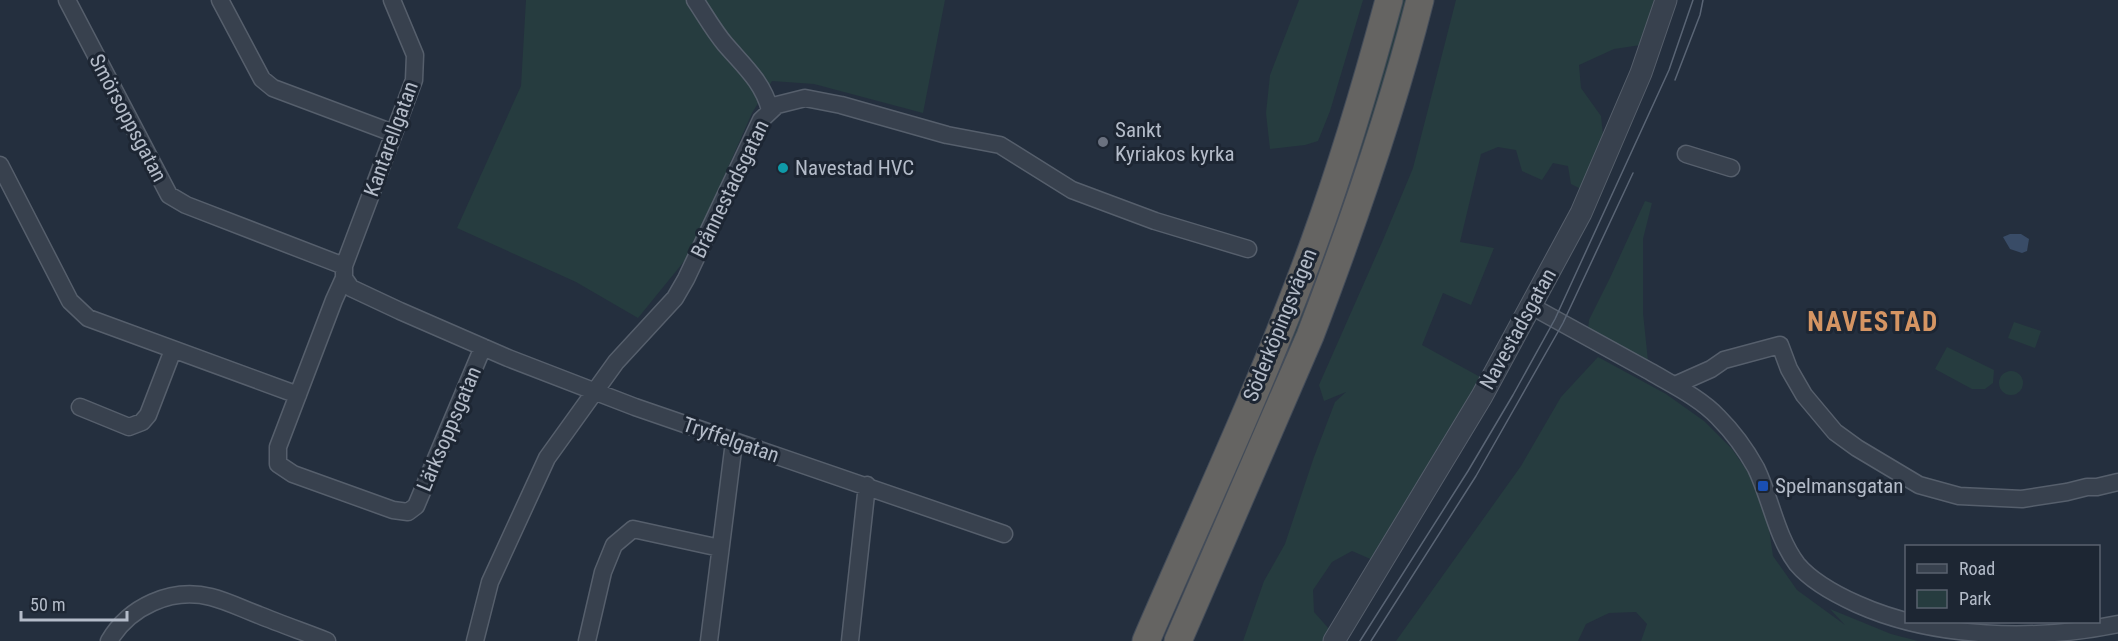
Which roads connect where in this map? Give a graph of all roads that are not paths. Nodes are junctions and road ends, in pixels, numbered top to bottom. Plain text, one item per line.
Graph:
1 (67, 0) edge
2 (220, 0) edge
3 (392, 0) edge
4 (695, 0) edge
5 (1389, 0) edge
6 (1420, 0) edge
7 (1666, 0) edge
8 (770, 110) junction
9 (393, 133) junction
10 (1686, 154) dead end
11 (0, 165) edge
12 (1731, 168) dead end
13 (1248, 249) dead end
14 (344, 272) junction
15 (1532, 306) junction
16 (483, 347) junction
17 (173, 350) junction
18 (1676, 385) junction
19 (596, 392) junction
20 (298, 395) junction
21 (80, 407) dead end
22 (734, 442) junction
23 (278, 464) joint
24 (2118, 482) edge
25 (867, 485) junction
26 (1004, 534) dead end
27 (720, 548) junction
28 (2118, 624) edge
29 (108, 641) edge
30 (327, 641) edge
31 (475, 641) edge
32 (587, 641) edge
33 (710, 641) edge
34 (850, 641) edge
35 (1146, 641) edge
36 (1178, 641) edge
37 (1334, 641) edge

1 - 14 street, Smörsoppsgatan
2 - 9 street
3 - 9 street, Kantarellgatan
4 - 8 street
5 - 35 highway, Söderköpingsvägen
6 - 36 highway, Söderköpingsvägen
7 - 15 street, Navestadsgatan
8 - 13 street, Brånnestadsgatan
8 - 19 street, Brånnestadsgatan
9 - 14 street, Kantarellgatan
10 - 12 street
11 - 17 street
14 - 16 street
14 - 20 street, Kantarellgatan
15 - 18 street
15 - 37 street, Navestadsgatan
16 - 19 street
16 - 23 street, Lärksoppsgatan
17 - 20 street
17 - 21 street
18 - 24 street
18 - 28 street
19 - 22 street, Tryffelgatan
19 - 31 street, Brånnestadsgatan
20 - 23 street, Kantarellgatan
22 - 25 street, Tryffelgatan
22 - 27 street
25 - 26 street, Tryffelgatan
25 - 34 street
27 - 32 street
27 - 33 street
29 - 30 street

